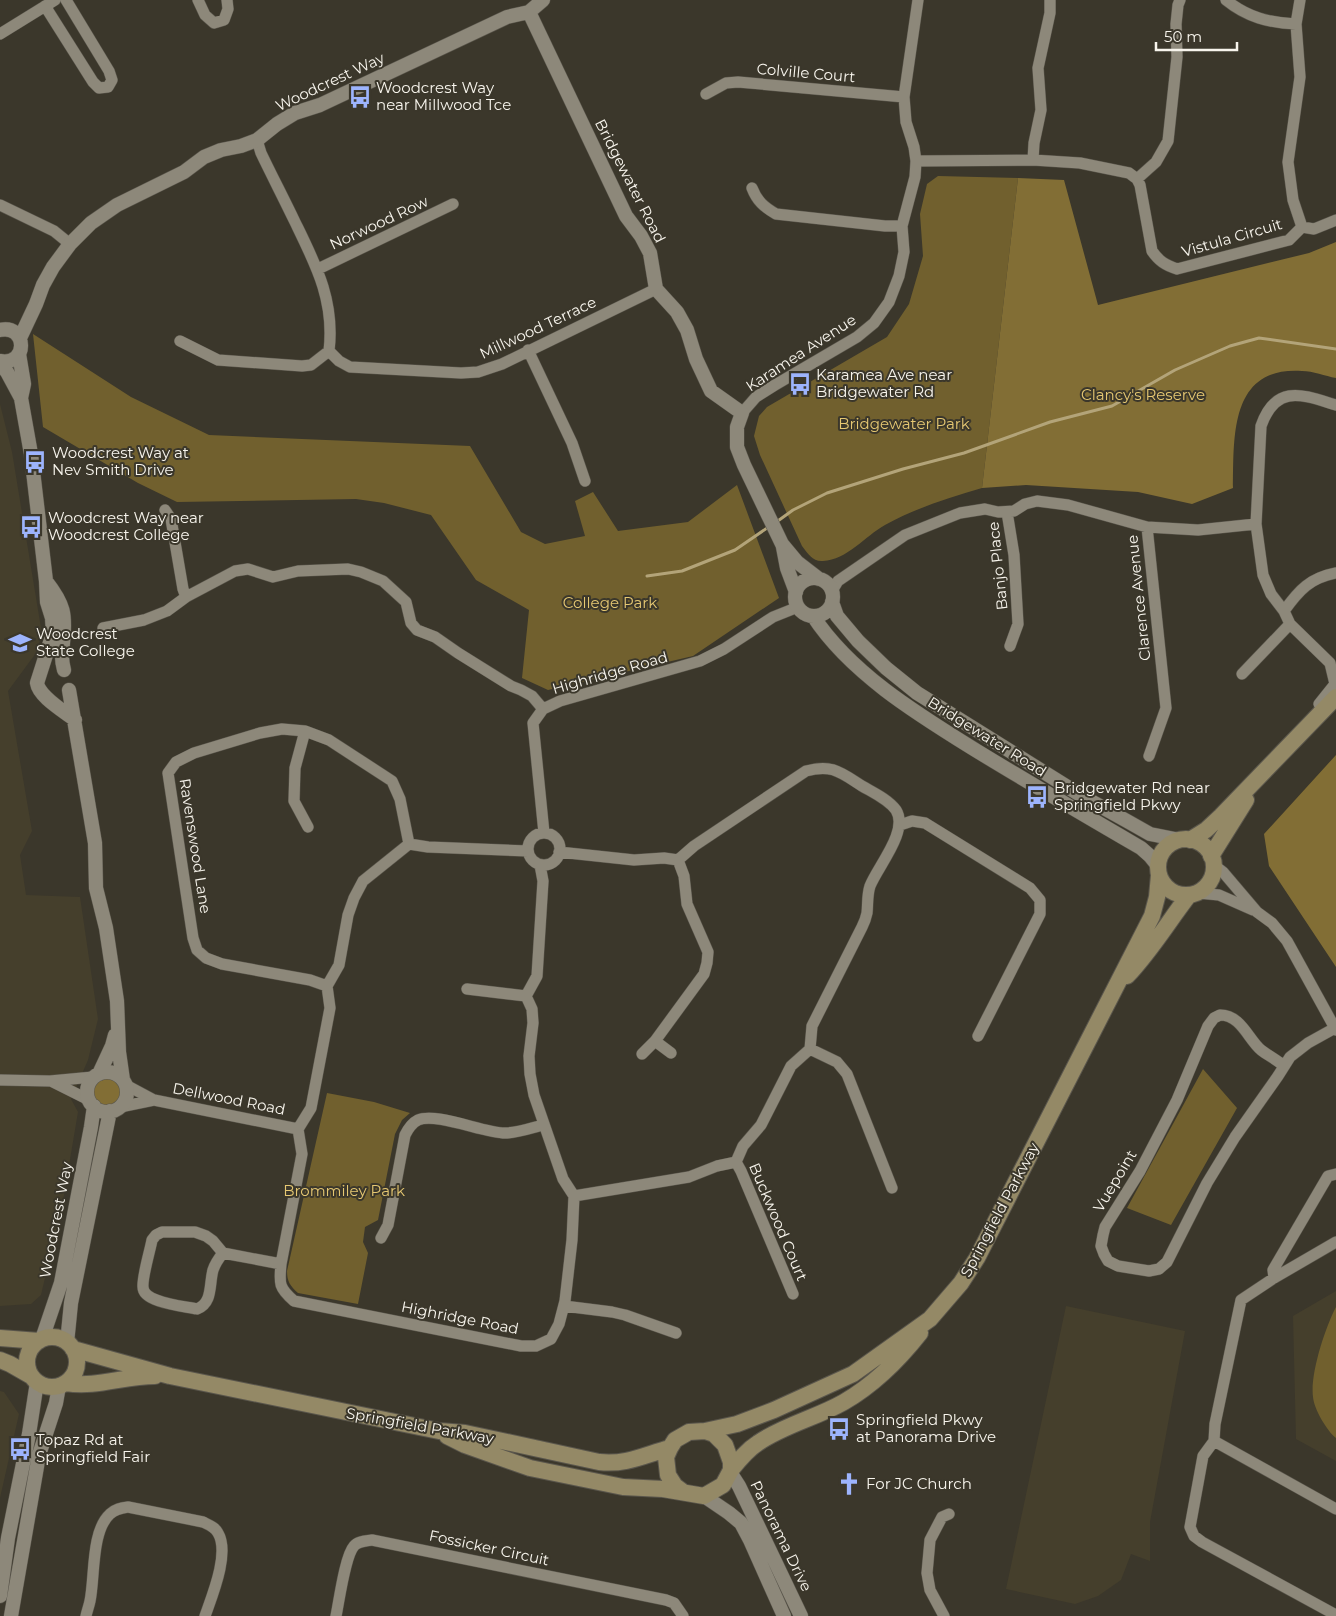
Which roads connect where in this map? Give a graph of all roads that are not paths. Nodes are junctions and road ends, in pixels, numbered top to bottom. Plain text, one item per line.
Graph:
1 (66, 0) edge
2 (198, 0) edge
3 (227, 0) edge
4 (543, 0) edge
5 (918, 0) edge
6 (1050, 0) edge
7 (1180, 0) edge
8 (1226, 0) edge
9 (1300, 0) edge
10 (50, 3) edge
11 (529, 12) junction
12 (1296, 24) junction
13 (0, 34) edge
14 (706, 94) dead end
15 (904, 98) junction
16 (257, 140) junction
17 (1033, 160) junction
18 (916, 161) junction
19 (1137, 179) junction
20 (752, 188) dead end
21 (453, 204) dead end
22 (0, 205) edge
23 (1336, 220) edge
24 (902, 226) junction
25 (1302, 227) junction
26 (70, 244) junction
27 (318, 269) junction
28 (656, 289) junction
29 (36, 304) junction
30 (2, 330) edge
31 (20, 338) junction
32 (180, 341) dead end
33 (528, 350) junction
34 (329, 351) junction
35 (19, 354) junction
36 (0, 362) edge
37 (21, 398) junction
38 (1336, 405) edge
39 (742, 413) junction
40 (585, 481) dead end
41 (165, 510) dead end
42 (1008, 512) junction
43 (1256, 524) junction
44 (1147, 527) junction
45 (782, 544) junction
46 (1336, 573) edge
47 (46, 581) junction
48 (829, 587) junction
49 (796, 592) junction
50 (186, 597) junction
51 (798, 607) junction
52 (1284, 611) junction
53 (813, 616) junction
54 (1290, 624) junction
55 (103, 628) dead end
56 (1010, 646) dead end
57 (1333, 665) edge
58 (64, 670) junction
59 (39, 674) junction
60 (1242, 674) dead end
61 (69, 690) junction
62 (1336, 697) edge
63 (48, 698) junction
64 (543, 709) junction
65 (1321, 713) junction
66 (75, 720) junction
67 (304, 731) junction
68 (1149, 756) dead end
69 (1273, 762) junction
70 (900, 825) junction
71 (308, 827) dead end
72 (544, 834) junction
73 (1185, 840) junction
74 (409, 844) junction
75 (528, 851) junction
76 (559, 852) junction
77 (678, 860) junction
78 (1213, 860) junction
79 (540, 865) junction
80 (1159, 871) junction
81 (1194, 894) junction
82 (1257, 912) junction
83 (327, 986) junction
84 (467, 989) dead end
85 (526, 996) junction
86 (1108, 1002) junction
87 (118, 1024) junction
88 (1335, 1029) edge
89 (978, 1036) dead end
90 (656, 1041) junction
91 (810, 1049) junction
92 (671, 1053) dead end
93 (642, 1054) dead end
94 (1284, 1066) junction
95 (96, 1075) junction
96 (0, 1080) edge
97 (50, 1081) junction
98 (125, 1082) junction
99 (154, 1100) junction
100 (92, 1103) junction
101 (115, 1109) junction
102 (543, 1125) junction
103 (298, 1128) junction
104 (736, 1162) junction
105 (1336, 1174) edge
106 (892, 1188) dead end
107 (574, 1196) junction
108 (381, 1238) dead end
109 (1336, 1242) edge
110 (223, 1252) junction
111 (281, 1264) junction
112 (1274, 1278) junction
113 (793, 1294) dead end
114 (564, 1306) junction
115 (930, 1319) junction
116 (676, 1333) dead end
117 (0, 1338) edge
118 (41, 1340) junction
119 (70, 1346) junction
120 (0, 1360) edge
121 (170, 1376) junction
122 (34, 1379) junction
123 (62, 1385) junction
124 (438, 1431) junction
125 (705, 1431) junction
126 (1214, 1441) junction
127 (670, 1448) junction
128 (730, 1471) junction
129 (683, 1492) junction
130 (704, 1496) junction
131 (1336, 1509) edge
132 (949, 1514) dead end
133 (4, 1543) edge
134 (4, 1581) edge
135 (11, 1616) edge
136 (86, 1616) edge
137 (205, 1616) edge
138 (336, 1616) edge
139 (683, 1616) edge
140 (784, 1616) edge
141 (801, 1616) edge
142 (944, 1616) edge
143 (1336, 1616) edge

1 - 10 street
2 - 3 street
4 - 11 street, Woodcrest Way
5 - 15 street, Karamea Avenue
6 - 17 street
7 - 19 street
8 - 12 street
9 - 12 street, Vistula Circuit
10 - 13 street
11 - 16 street, Woodcrest Way
11 - 28 street, Bridgewater Road
12 - 25 street, Vistula Circuit
14 - 15 street, Colville Court
15 - 18 street, Karamea Avenue
16 - 26 street, Woodcrest Way
16 - 27 street
17 - 18 street
17 - 19 street
18 - 24 street, Karamea Avenue
19 - 25 street, Vistula Circuit
20 - 24 street
21 - 27 street, Norwood Row
22 - 26 street
23 - 25 street
24 - 39 street, Karamea Avenue
26 - 29 street, Woodcrest Way
27 - 34 street
28 - 33 street, Millwood Terrace
28 - 39 street
29 - 30 street, Woodcrest Way
29 - 31 street, Woodcrest Way
30 - 31 street
31 - 35 street
32 - 34 street
33 - 34 street, Millwood Terrace
33 - 40 street
35 - 36 street
35 - 37 street
36 - 37 street
37 - 47 street
38 - 43 street
39 - 45 street, Bridgewater Road
41 - 50 street
42 - 44 street, Clarence Avenue
42 - 48 street, Clarence Avenue
42 - 56 street, Banjo Place
43 - 44 street
43 - 52 street
44 - 68 street, Clarence Avenue
45 - 48 street, Bridgewater Road
45 - 49 street, Bridgewater Road
46 - 52 street
47 - 58 street
47 - 59 street
48 - 49 street
48 - 53 street
48 - 73 street, Bridgewater Road
49 - 51 street
50 - 55 street
50 - 64 street
51 - 53 street
51 - 64 street, Highridge Road
52 - 54 street
53 - 80 street, Bridgewater Road
54 - 57 street
54 - 60 street
57 - 65 street
58 - 59 street
58 - 61 street
59 - 63 street
61 - 63 street
61 - 66 street
62 - 65 main road
63 - 66 street
64 - 72 street, Highridge Road
65 - 69 main road
66 - 87 street
67 - 71 street
67 - 74 street, Ravenswood Lane
67 - 83 street, Ravenswood Lane
69 - 73 main road
69 - 78 main road
70 - 77 street
70 - 89 street
70 - 91 street
72 - 75 street
72 - 76 street
73 - 78 main road
73 - 80 main road
74 - 75 street
74 - 83 street
75 - 79 street
76 - 77 street
76 - 79 street
77 - 90 street
78 - 81 main road
78 - 82 street
79 - 85 street
80 - 81 main road
80 - 86 main road, Springfield Parkway
81 - 82 street
81 - 86 main road, Springfield Parkway
82 - 88 street
83 - 103 street
84 - 85 street
85 - 102 street
86 - 115 main road, Springfield Parkway
87 - 95 street
87 - 98 street
88 - 94 street, Vuepoint
90 - 92 street
90 - 93 street
91 - 104 street
91 - 106 street
94 - 94 street, Vuepoint
95 - 97 street
95 - 98 street
95 - 100 street
96 - 97 street
97 - 100 street
98 - 99 street, Dellwood Road
98 - 101 street
99 - 101 street, Dellwood Road
99 - 103 street, Dellwood Road
100 - 101 street
100 - 118 street, Woodcrest Way
101 - 119 street, Woodcrest Way
102 - 107 street
102 - 108 street
103 - 111 street, Highridge Road
104 - 107 street
104 - 113 street, Buckwood Court
105 - 112 street
107 - 114 street, Highridge Road
109 - 112 street
110 - 110 street
110 - 111 street
111 - 114 street, Highridge Road
112 - 126 street
114 - 116 street
115 - 125 main road, Springfield Parkway
115 - 128 main road
117 - 118 main road
118 - 119 main road
118 - 122 main road
119 - 121 main road, Springfield Parkway
119 - 123 main road
120 - 122 main road
121 - 123 main road, Springfield Parkway
121 - 124 main road, Springfield Parkway
122 - 123 main road
122 - 133 street
123 - 134 street
124 - 127 main road, Springfield Parkway
124 - 129 main road
125 - 127 main road
125 - 128 main road
126 - 131 street
126 - 143 street
127 - 129 main road
128 - 130 main road
128 - 141 street, Panorama Drive
129 - 130 main road
130 - 140 street, Panorama Drive
132 - 142 street
133 - 134 street
134 - 135 street
136 - 137 street
138 - 139 street, Fossicker Circuit

